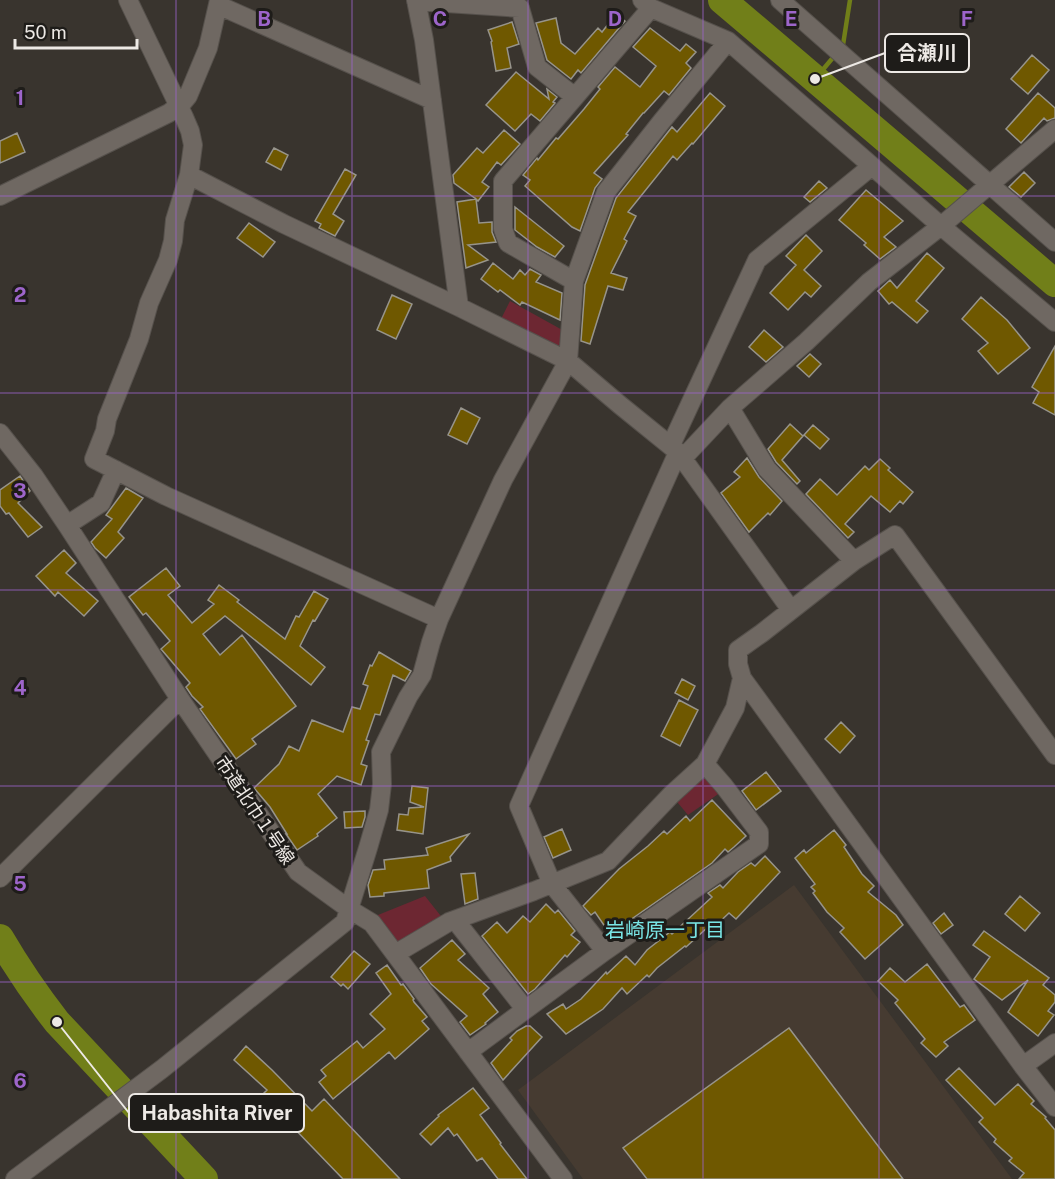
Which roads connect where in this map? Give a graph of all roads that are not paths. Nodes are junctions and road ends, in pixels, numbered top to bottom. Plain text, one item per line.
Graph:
1 (128, 0) edge
2 (416, 0) edge
3 (780, 0) edge
4 (218, 3) edge
5 (647, 4) edge
6 (728, 41) junction
7 (575, 97) junction
8 (432, 100) junction
9 (178, 106) junction
10 (1055, 129) edge
11 (872, 166) junction
12 (189, 175) junction
13 (989, 185) junction
14 (2, 190) edge
15 (945, 223) junction
16 (1055, 242) edge
17 (574, 281) junction
18 (459, 307) junction
19 (1055, 322) edge
20 (568, 361) junction
21 (730, 408) junction
22 (0, 433) edge
23 (678, 452) junction
24 (116, 470) junction
25 (67, 525) junction
26 (854, 561) junction
27 (791, 610) junction
28 (439, 619) junction
29 (741, 678) junction
30 (180, 699) junction
31 (1055, 754) edge
32 (705, 764) junction
33 (0, 878) edge
34 (552, 884) junction
35 (349, 909) junction
36 (455, 920) junction
37 (605, 951) junction
38 (395, 954) junction
39 (525, 1009) junction
40 (1055, 1043) edge
41 (468, 1052) junction
42 (1023, 1066) junction
43 (1055, 1107) edge
44 (15, 1179) edge
45 (563, 1179) edge

1 - 9 street
2 - 7 street
2 - 8 street
3 - 13 street
4 - 8 street
4 - 9 street
5 - 6 street
5 - 7 street
6 - 11 street
6 - 17 street
7 - 17 street
8 - 18 street
9 - 12 street
9 - 14 street
10 - 13 street
11 - 15 street
11 - 23 street
12 - 18 street
12 - 24 street
13 - 15 street
13 - 16 street
15 - 19 street
15 - 21 street
17 - 20 street
18 - 20 street
20 - 23 street
20 - 28 street
21 - 23 street
21 - 26 street
22 - 25 street, 市道北巾１号線
23 - 27 street
23 - 34 street
24 - 25 street
24 - 28 street
25 - 30 street, 市道北巾１号線
26 - 27 street
26 - 31 street
27 - 29 street
28 - 35 street
29 - 32 street
29 - 42 street
30 - 33 street
30 - 35 street, 市道北巾１号線
32 - 34 street
32 - 37 street
34 - 36 street
34 - 37 street
35 - 38 street, 市道北巾１号線
35 - 44 street
36 - 38 street
36 - 39 street
37 - 39 street
38 - 41 street, 市道北巾１号線
39 - 41 street
40 - 42 street
41 - 45 street, 市道北巾１号線
42 - 43 street

